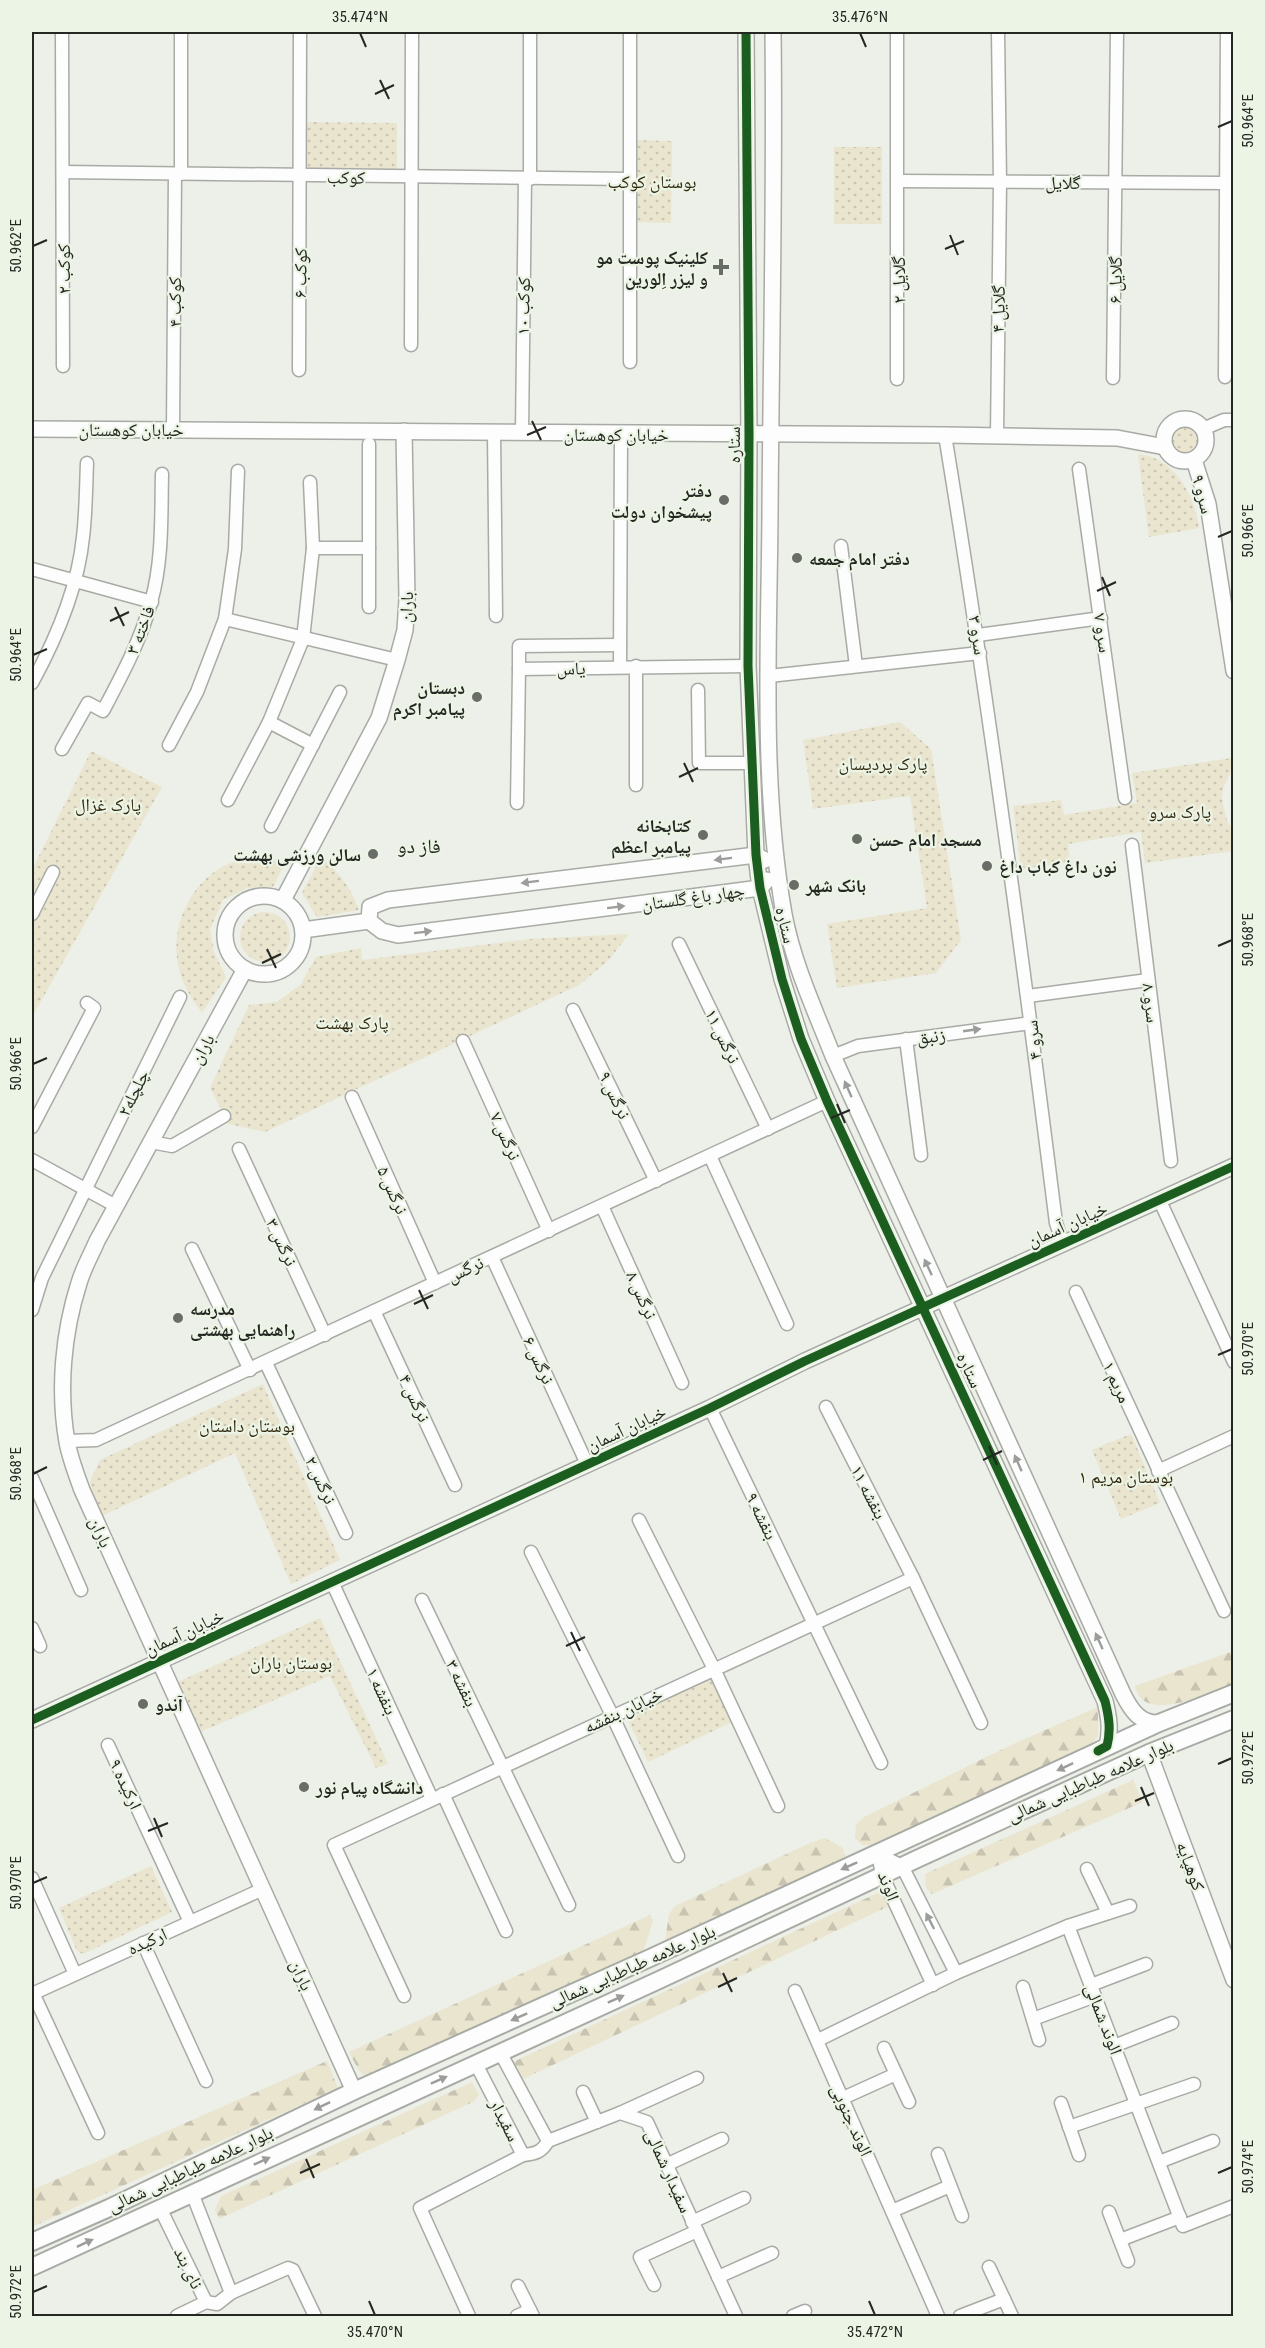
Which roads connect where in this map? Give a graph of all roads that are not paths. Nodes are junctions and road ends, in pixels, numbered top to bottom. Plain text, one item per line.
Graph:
1 (62, 32) edge
2 (182, 32) edge
3 (300, 32) edge
4 (412, 32) edge
5 (530, 32) edge
6 (630, 32) edge
7 (746, 32) edge
8 (773, 32) edge
9 (897, 32) edge
10 (998, 32) edge
11 (1117, 32) edge
12 (1227, 32) edge
13 (63, 172) junction
14 (178, 174) junction
15 (301, 176) junction
16 (410, 178) junction
17 (527, 179) junction
18 (629, 179) junction
19 (899, 181) junction
20 (1000, 182) junction
21 (1116, 182) junction
22 (1227, 183) junction
23 (411, 345) dead end
24 (630, 362) dead end
25 (63, 366) dead end
26 (299, 370) dead end
27 (1225, 377) dead end
28 (1113, 378) dead end
29 (897, 379) dead end
30 (1233, 420) edge
31 (32, 429) edge
32 (173, 429) junction
33 (1203, 429) junction
34 (404, 431) junction
35 (494, 433) junction
36 (522, 433) junction
37 (621, 434) junction
38 (749, 435) junction
39 (771, 435) junction
40 (945, 435) junction
41 (997, 436) junction
42 (369, 444) dead end
43 (1165, 447) junction
44 (1194, 460) junction
45 (87, 463) dead end
46 (1079, 468) dead end
47 (238, 471) dead end
48 (162, 474) dead end
49 (310, 483) dead end
50 (841, 546) dead end
51 (313, 548) junction
52 (369, 548) junction
53 (32, 569) edge
54 (75, 581) junction
55 (152, 602) junction
56 (369, 607) dead end
57 (496, 616) dead end
58 (1101, 618) junction
59 (225, 619) junction
60 (978, 635) junction
61 (303, 639) junction
62 (620, 645) junction
63 (980, 653) junction
64 (397, 660) junction
65 (636, 666) junction
66 (748, 666) junction
67 (856, 666) junction
68 (620, 667) junction
69 (519, 669) junction
70 (1233, 671) edge
71 (769, 676) junction
72 (32, 683) edge
73 (698, 690) dead end
74 (340, 692) dead end
75 (269, 723) junction
76 (169, 745) dead end
77 (313, 745) junction
78 (62, 749) dead end
79 (752, 763) junction
80 (636, 785) dead end
81 (1125, 798) dead end
82 (228, 800) dead end
83 (517, 803) dead end
84 (271, 826) dead end
85 (1007, 836) joint
86 (1132, 845) dead end
87 (756, 855) junction
88 (778, 867) junction
89 (53, 872) dead end
90 (760, 888) junction
91 (283, 900) junction
92 (32, 914) edge
93 (369, 914) junction
94 (303, 930) junction
95 (679, 944) dead end
96 (245, 969) junction
97 (1148, 980) junction
98 (1028, 996) junction
99 (180, 997) dead end
100 (87, 1003) dead end
101 (573, 1010) dead end
102 (1031, 1023) junction
103 (906, 1039) junction
104 (463, 1041) dead end
105 (833, 1056) junction
106 (351, 1097) dead end
107 (827, 1101) junction
108 (224, 1116) dead end
109 (32, 1127) edge
110 (768, 1129) junction
111 (151, 1142) junction
112 (239, 1149) dead end
113 (921, 1155) dead end
114 (710, 1156) junction
115 (32, 1160) edge
116 (1171, 1161) dead end
117 (1233, 1166) edge
118 (656, 1181) junction
119 (85, 1189) junction
120 (1160, 1201) junction
121 (116, 1206) junction
122 (603, 1206) junction
123 (549, 1231) junction
124 (1063, 1244) junction
125 (192, 1249) dead end
126 (492, 1257) junction
127 (435, 1283) junction
128 (1076, 1292) dead end
129 (943, 1299) junction
130 (923, 1309) junction
131 (32, 1310) edge
132 (374, 1311) junction
133 (787, 1324) dead end
134 (325, 1335) junction
135 (1233, 1362) edge
136 (266, 1363) junction
137 (250, 1370) junction
138 (682, 1383) dead end
139 (710, 1407) junction
140 (826, 1407) dead end
141 (1233, 1436) edge
142 (67, 1441) junction
143 (587, 1464) junction
144 (1158, 1471) junction
145 (32, 1478) edge
146 (455, 1485) dead end
147 (639, 1520) dead end
148 (346, 1533) dead end
149 (531, 1552) dead end
150 (913, 1578) junction
151 (332, 1582) junction
152 (81, 1590) dead end
153 (422, 1600) dead end
154 (1224, 1611) dead end
155 (814, 1625) junction
156 (32, 1628) edge
157 (40, 1646) dead end
158 (159, 1662) junction
159 (714, 1669) junction
160 (1233, 1693) edge
161 (1123, 1694) junction
162 (1105, 1701) junction
163 (612, 1715) junction
164 (32, 1719) edge
165 (1233, 1719) edge
166 (981, 1723) dead end
167 (1159, 1723) junction
168 (108, 1745) dead end
169 (1098, 1751) junction
170 (1149, 1753) junction
171 (881, 1763) dead end
172 (503, 1766) junction
173 (437, 1797) junction
174 (778, 1806) dead end
175 (878, 1854) junction
176 (678, 1856) dead end
177 (902, 1866) junction
178 (1087, 1869) dead end
179 (882, 1875) junction
180 (32, 1878) edge
181 (263, 1889) junction
182 (568, 1905) dead end
183 (1130, 1906) dead end
184 (1108, 1913) junction
185 (190, 1922) junction
186 (1068, 1926) junction
187 (506, 1931) dead end
188 (143, 1943) junction
189 (1146, 1964) dead end
190 (956, 1973) junction
191 (75, 1974) junction
192 (1233, 1980) edge
193 (933, 1985) junction
194 (1023, 1987) dead end
195 (1093, 1990) junction
196 (795, 1991) dead end
197 (32, 1994) edge
198 (404, 1996) dead end
199 (1032, 2019) junction
200 (1172, 2022) dead end
201 (818, 2040) junction
202 (1039, 2040) dead end
203 (1114, 2046) junction
204 (884, 2048) dead end
205 (500, 2052) junction
206 (476, 2064) junction
207 (896, 2074) junction
208 (697, 2078) dead end
209 (206, 2081) dead end
210 (1194, 2084) dead end
211 (354, 2091) junction
212 (583, 2092) dead end
213 (843, 2098) junction
214 (909, 2102) dead end
215 (1061, 2103) dead end
216 (1136, 2104) junction
217 (620, 2113) junction
218 (597, 2122) junction
219 (1069, 2127) junction
220 (98, 2133) dead end
221 (722, 2139) dead end
222 (548, 2141) junction
223 (1214, 2141) dead end
224 (938, 2154) dead end
225 (523, 2155) junction
226 (1079, 2155) dead end
227 (1159, 2162) junction
228 (666, 2165) junction
229 (950, 2186) junction
230 (192, 2193) junction
231 (744, 2198) dead end
232 (1233, 2206) edge
233 (160, 2208) junction
234 (892, 2211) junction
235 (1109, 2212) dead end
236 (962, 2216) dead end
237 (1181, 2221) junction
238 (694, 2226) junction
239 (1120, 2240) junction
240 (32, 2242) edge
241 (772, 2253) dead end
242 (1128, 2261) dead end
243 (32, 2267) edge
244 (989, 2267) dead end
245 (718, 2277) junction
246 (654, 2285) dead end
247 (518, 2286) dead end
248 (231, 2293) junction
249 (1004, 2299) junction
250 (206, 2302) junction
251 (805, 2311) dead end
252 (532, 2313) edge
253 (177, 2316) edge
254 (315, 2316) edge
255 (469, 2316) edge
256 (517, 2316) edge
257 (736, 2316) edge
258 (793, 2316) edge
259 (938, 2316) edge
260 (960, 2316) edge
261 (1012, 2316) edge

1 - 13 street, کوکب ۲
2 - 14 street, کوکب ۴
3 - 15 street, کوکب ۶
4 - 16 street
5 - 17 street, کوکب ۱۰
6 - 18 street
7 - 38 street, ستاره
8 - 39 street, ستاره
9 - 19 street, گلایل ۲
10 - 20 street, گلایل ۴
11 - 21 street, گلایل ۶
12 - 22 street
13 - 14 street, کوکب
13 - 25 street, کوکب ۲
14 - 15 street, کوکب
14 - 32 street, کوکب ۴
15 - 16 street, کوکب
15 - 26 street, کوکب ۶
16 - 17 street, کوکب
16 - 23 street
17 - 18 street, کوکب
17 - 36 street, کوکب ۱۰
18 - 24 street
19 - 20 street, گلایل
19 - 29 street, گلایل ۲
20 - 21 street, گلایل
20 - 41 street, گلایل ۴
21 - 22 street, گلایل
21 - 28 street, گلایل ۶
22 - 27 street
30 - 33 street
31 - 32 street, خیابان کوهستان
32 - 34 street, خیابان کوهستان
33 - 43 street
33 - 44 street
34 - 35 street, خیابان کوهستان
34 - 64 street, باران
35 - 36 street, خیابان کوهستان
35 - 57 street
36 - 37 street, خیابان کوهستان
37 - 38 street, خیابان کوهستان
37 - 62 street
38 - 39 street, خیابان کوهستان
38 - 66 street, ستاره
39 - 40 street, خیابان کوهستان
39 - 71 street, ستاره
40 - 41 street, خیابان کوهستان
40 - 60 street, سرو ۳
41 - 43 street, خیابان کوهستان
42 - 52 street
43 - 44 street
44 - 70 street, سرو ۹
45 - 54 street
46 - 58 street, سرو ۷
47 - 59 street
48 - 55 street, فاخته ۳
49 - 51 street
50 - 67 street
51 - 52 street
51 - 61 street
52 - 56 street
53 - 54 street
54 - 55 street
54 - 72 street
55 - 78 street, فاخته ۳
58 - 60 street
58 - 81 street, سرو ۷
59 - 61 street
59 - 76 street
60 - 63 street, سرو ۳
61 - 64 street
61 - 75 street
62 - 68 street
62 - 69 street, یاس
63 - 67 street
63 - 85 street, سرو ۳
64 - 91 street, باران
65 - 66 street, یاس
65 - 68 street, یاس
65 - 80 street
66 - 79 street, ستاره
67 - 71 street
68 - 69 street, یاس
69 - 83 street
71 - 88 street, ستاره
73 - 79 street
74 - 77 street
75 - 77 street
75 - 82 street
77 - 84 street
79 - 87 street, ستاره
85 - 98 street, سرو ۴
86 - 97 street, سرو ۸
87 - 88 street
87 - 90 street, ستاره
87 -> 93 street, چهار باغ گلستان
88 - 90 street, چهار باغ گلستان
88 - 105 street, ستاره
89 - 92 street
93 -> 90 street, چهار باغ گلستان
90 - 107 street, ستاره
91 - 94 street
91 - 96 street
93 - 94 street
94 - 96 street
95 - 110 street, نرگس ۱۱
96 - 111 street, باران
97 - 98 street
97 - 116 street, سرو ۸
98 - 102 street, سرو ۴
99 - 119 street, چلچله۲
100 - 109 street
101 - 118 street, نرگس ۹
103 -> 102 street, زنبق
102 - 124 street, سرو ۴
103 - 105 street, زنبق
103 - 113 street
104 - 123 street, نرگس ۷
129 -> 105 street, ستاره
106 - 127 street, نرگس ۵
107 - 110 street, نرگس
107 - 130 street, ستاره
108 - 111 street
110 - 114 street, نرگس
111 - 121 street, باران
112 - 134 street, نرگس ۳
114 - 118 street, نرگس
114 - 133 street
115 - 119 street
117 - 120 street, خیابان آسمان
118 - 122 street, نرگس
119 - 121 street
119 - 131 street, چلچله۲
120 - 124 street, خیابان آسمان
120 - 135 street
121 - 142 street, باران
122 - 123 street, نرگس
122 - 138 street, نرگس ۸
123 - 126 street, نرگس
124 - 129 street, خیابان آسمان
125 - 137 street
126 - 127 street, نرگس
126 - 143 street, نرگس ۶
127 - 132 street, نرگس
128 - 144 street, مریم ۱
129 - 130 street, خیابان آسمان
161 -> 129 street, ستاره
130 - 139 street, خیابان آسمان
130 - 162 street, ستاره
132 - 134 street, نرگس
132 - 146 street, نرگس ۴
134 - 136 street, نرگس
136 - 137 street, نرگس
136 - 148 street, نرگس ۲
137 - 142 street, نرگس
139 - 143 street, خیابان آسمان
139 - 155 street, بنفشه ۹
140 - 150 street, بنفشه ۱۱
141 - 144 street
142 - 158 street, باران
143 - 151 street, خیابان آسمان
144 - 154 street, مریم ۱
145 - 152 street
147 - 159 street
149 - 163 street
150 - 155 street, خیابان بنفشه
150 - 166 street, بنفشه ۱۱
151 - 158 street, خیابان آسمان
151 - 173 street, بنفشه ۱
153 - 172 street, بنفشه ۳
155 - 159 street, خیابان بنفشه
155 - 171 street, بنفشه ۹
156 - 157 street
158 - 164 street, خیابان آسمان
158 - 181 street, باران
159 - 163 street, خیابان بنفشه
159 - 174 street
160 - 167 main road, بلوار علامه طباطبایی شمالی
161 - 162 street
161 - 167 street, ستاره
162 - 169 street, ستاره
163 - 172 street, خیابان بنفشه
163 - 176 street
165 - 170 main road, بلوار علامه طباطبایی شمالی
167 - 169 main road, بلوار علامه طباطبایی شمالی
168 - 185 street, ارکیده ۹
169 -> 175 main road, بلوار علامه طباطبایی شمالی
170 - 177 main road, بلوار علامه طباطبایی شمالی
170 - 192 street, کوهپایه
172 - 173 street, خیابان بنفشه
172 - 182 street, بنفشه ۳
173 - 187 street, بنفشه ۱
173 - 198 street, خیابان بنفشه
175 - 177 street, الوند
175 - 179 street, الوند
175 -> 211 main road, بلوار علامه طباطبایی شمالی
177 - 179 main road, بلوار علامه طباطبایی شمالی
190 -> 177 street, الوند
178 - 184 street
179 - 193 street, الوند
205 -> 179 main road, بلوار علامه طباطبایی شمالی
180 - 191 street
181 - 185 street, ارکیده
181 - 211 street, باران
183 - 184 street
184 - 186 street
185 - 188 street, ارکیده
186 - 190 street
186 - 195 street, الوند شمالی
188 - 191 street, ارکیده
188 - 209 street
189 - 195 street
190 - 193 street
191 - 197 street, ارکیده
193 - 201 street
194 - 199 street
195 - 199 street
195 - 203 street, الوند شمالی
196 - 201 street, الوند جنوبی
197 - 220 street
199 - 202 street
200 - 203 street
201 - 213 street, الوند جنوبی
203 - 216 street, الوند شمالی
204 - 207 street
205 - 206 main road, بلوار علامه طباطبایی شمالی
205 - 222 street, سفیدار
206 - 225 street, سفیدار
230 -> 206 main road, بلوار علامه طباطبایی شمالی
207 - 213 street
207 - 214 street
208 - 217 street
210 - 216 street
211 -> 240 main road, بلوار علامه طباطبایی شمالی
212 - 218 street
213 - 234 street, الوند جنوبی
215 - 219 street
216 - 219 street
216 - 227 street, الوند شمالی
217 - 218 street
217 - 228 street, سفیدار شمالی
218 - 222 street
219 - 226 street
221 - 228 street
222 - 225 street, سفیدار
223 - 227 street
224 - 229 street
225 - 255 street
227 - 237 street, الوند شمالی
228 - 238 street, سفیدار شمالی
229 - 234 street
229 - 236 street
230 - 233 main road, بلوار علامه طباطبایی شمالی
230 - 248 street, نای بند
231 - 238 street
232 - 237 street
243 -> 233 main road, بلوار علامه طباطبایی شمالی
233 - 250 street, نای بند
234 - 259 street, الوند جنوبی
235 - 239 street
237 - 239 street
238 - 245 street, سفیدار شمالی
238 - 246 street
239 - 242 street
241 - 245 street
244 - 249 street
245 - 257 street, سفیدار شمالی
247 - 252 street
248 - 250 street, نای بند
248 - 254 street
249 - 260 street
249 - 261 street
250 - 253 street
251 - 258 street
252 - 256 street

